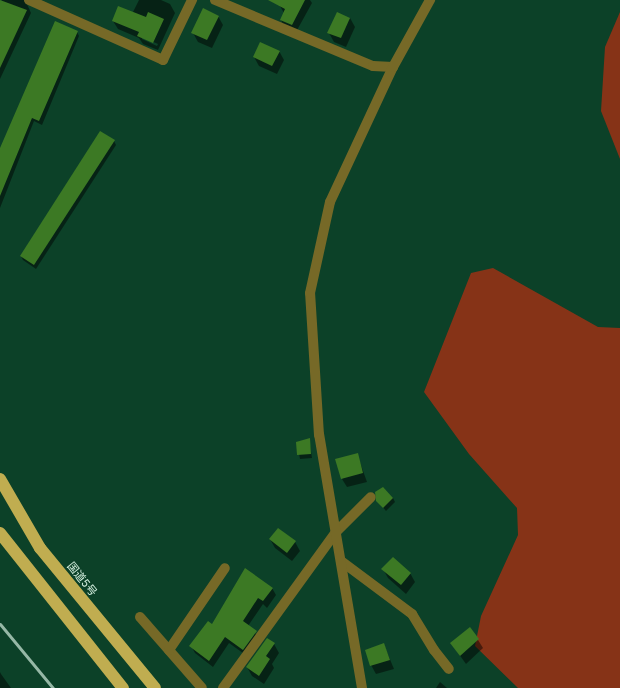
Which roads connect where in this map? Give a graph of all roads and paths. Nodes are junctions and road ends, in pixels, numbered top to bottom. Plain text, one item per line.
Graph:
1 (29, 0) edge
2 (192, 0) edge
3 (215, 0) edge
4 (430, 0) edge
5 (393, 67) junction
6 (0, 479) edge
7 (371, 497) dead end
8 (336, 532) junction
9 (0, 533) edge
10 (341, 561) junction
11 (224, 568) dead end
12 (140, 616) dead end
13 (169, 650) junction
14 (449, 669) dead end
15 (123, 688) edge
16 (155, 688) edge
17 (202, 688) edge
18 (223, 688) edge
19 (362, 688) edge

1 - 2 street
3 - 5 street
4 - 5 street
5 - 8 street
6 - 16 highway, 国道5号
7 - 8 street
8 - 10 street
8 - 18 street
9 - 15 highway
10 - 14 street
10 - 19 street
11 - 13 street
12 - 13 street
13 - 17 street

